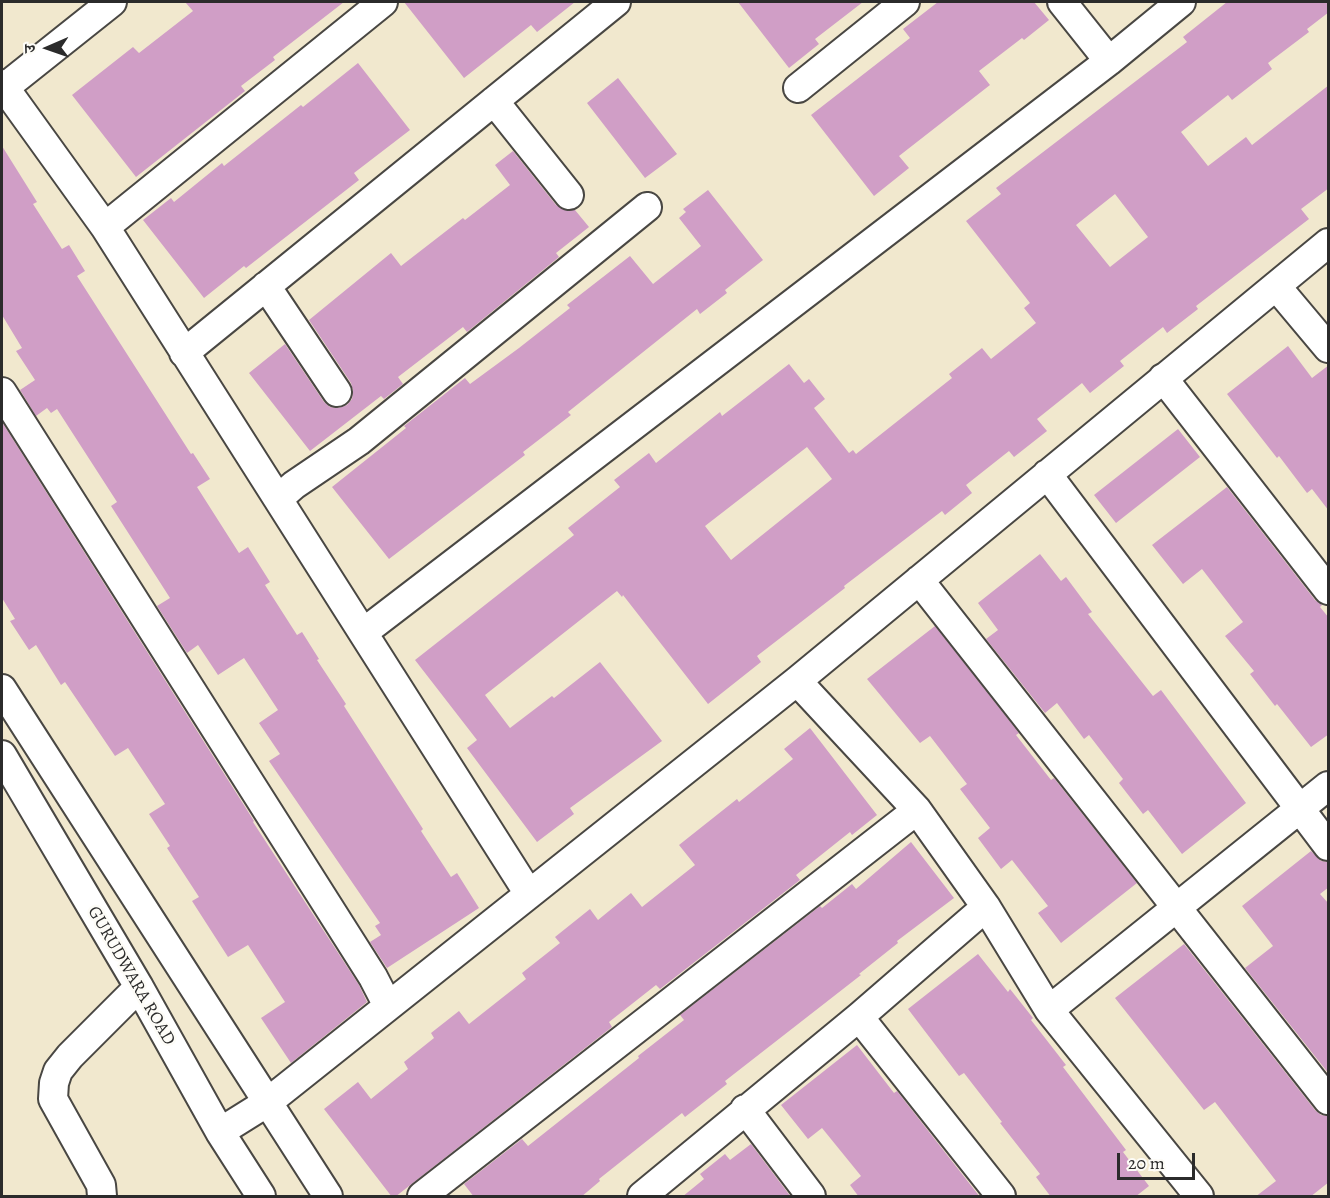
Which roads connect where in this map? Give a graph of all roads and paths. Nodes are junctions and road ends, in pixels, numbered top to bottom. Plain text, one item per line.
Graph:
1 (112, 2) edge
2 (383, 2) edge
3 (616, 2) edge
4 (905, 2) edge
5 (1062, 2) edge
6 (1181, 2) edge
7 (1109, 61) junction
8 (3, 86) edge
9 (798, 88) dead end
10 (494, 101) junction
11 (569, 195) dead end
12 (647, 207) dead end
13 (105, 227) junction
14 (1329, 243) edge
15 (266, 286) junction
16 (1276, 286) junction
17 (1329, 348) edge
18 (184, 353) junction
19 (1163, 378) junction
20 (2, 392) edge
21 (337, 392) dead end
22 (1047, 474) junction
23 (278, 499) junction
24 (919, 580) junction
25 (1329, 590) edge
26 (364, 632) junction
27 (797, 681) junction
28 (2, 689) edge
29 (2, 755) edge
30 (1329, 786) edge
31 (917, 810) junction
32 (1299, 810) junction
33 (1329, 846) edge
34 (530, 894) junction
35 (986, 907) junction
36 (1178, 907) junction
37 (139, 987) junction
38 (388, 1006) junction
39 (1049, 1010) junction
40 (859, 1017) junction
41 (1329, 1100) edge
42 (268, 1102) junction
43 (745, 1109) junction
44 (220, 1132) junction
45 (102, 1197) edge
46 (261, 1197) edge
47 (328, 1197) edge
48 (422, 1197) edge
49 (642, 1197) edge
50 (811, 1197) edge
51 (1001, 1197) edge
52 (1199, 1197) edge

1 - 8 street
2 - 13 street
3 - 10 street
4 - 9 street
5 - 7 street
6 - 7 street
7 - 26 street
8 - 13 street
10 - 11 street
10 - 15 street
12 - 23 street
13 - 18 street
14 - 16 street
15 - 18 street
15 - 21 street
16 - 17 street
16 - 19 street
18 - 23 street
19 - 22 street
19 - 25 street
20 - 38 street
22 - 24 street
22 - 32 street
23 - 26 street
24 - 27 street
24 - 36 street
26 - 34 street
27 - 31 street
27 - 34 street
28 - 42 street
29 - 37 street, GURUDWARA ROAD
30 - 32 street
31 - 35 street
31 - 48 street
32 - 33 street
32 - 36 street
34 - 38 street
35 - 39 street
35 - 40 street
36 - 39 street
36 - 41 street
37 - 44 street, GURUDWARA ROAD
37 - 45 street
38 - 42 street
39 - 52 street
40 - 43 street
40 - 51 street
42 - 44 street
42 - 47 street
43 - 49 street
43 - 50 street
44 - 46 street, GURUDWARA ROAD

